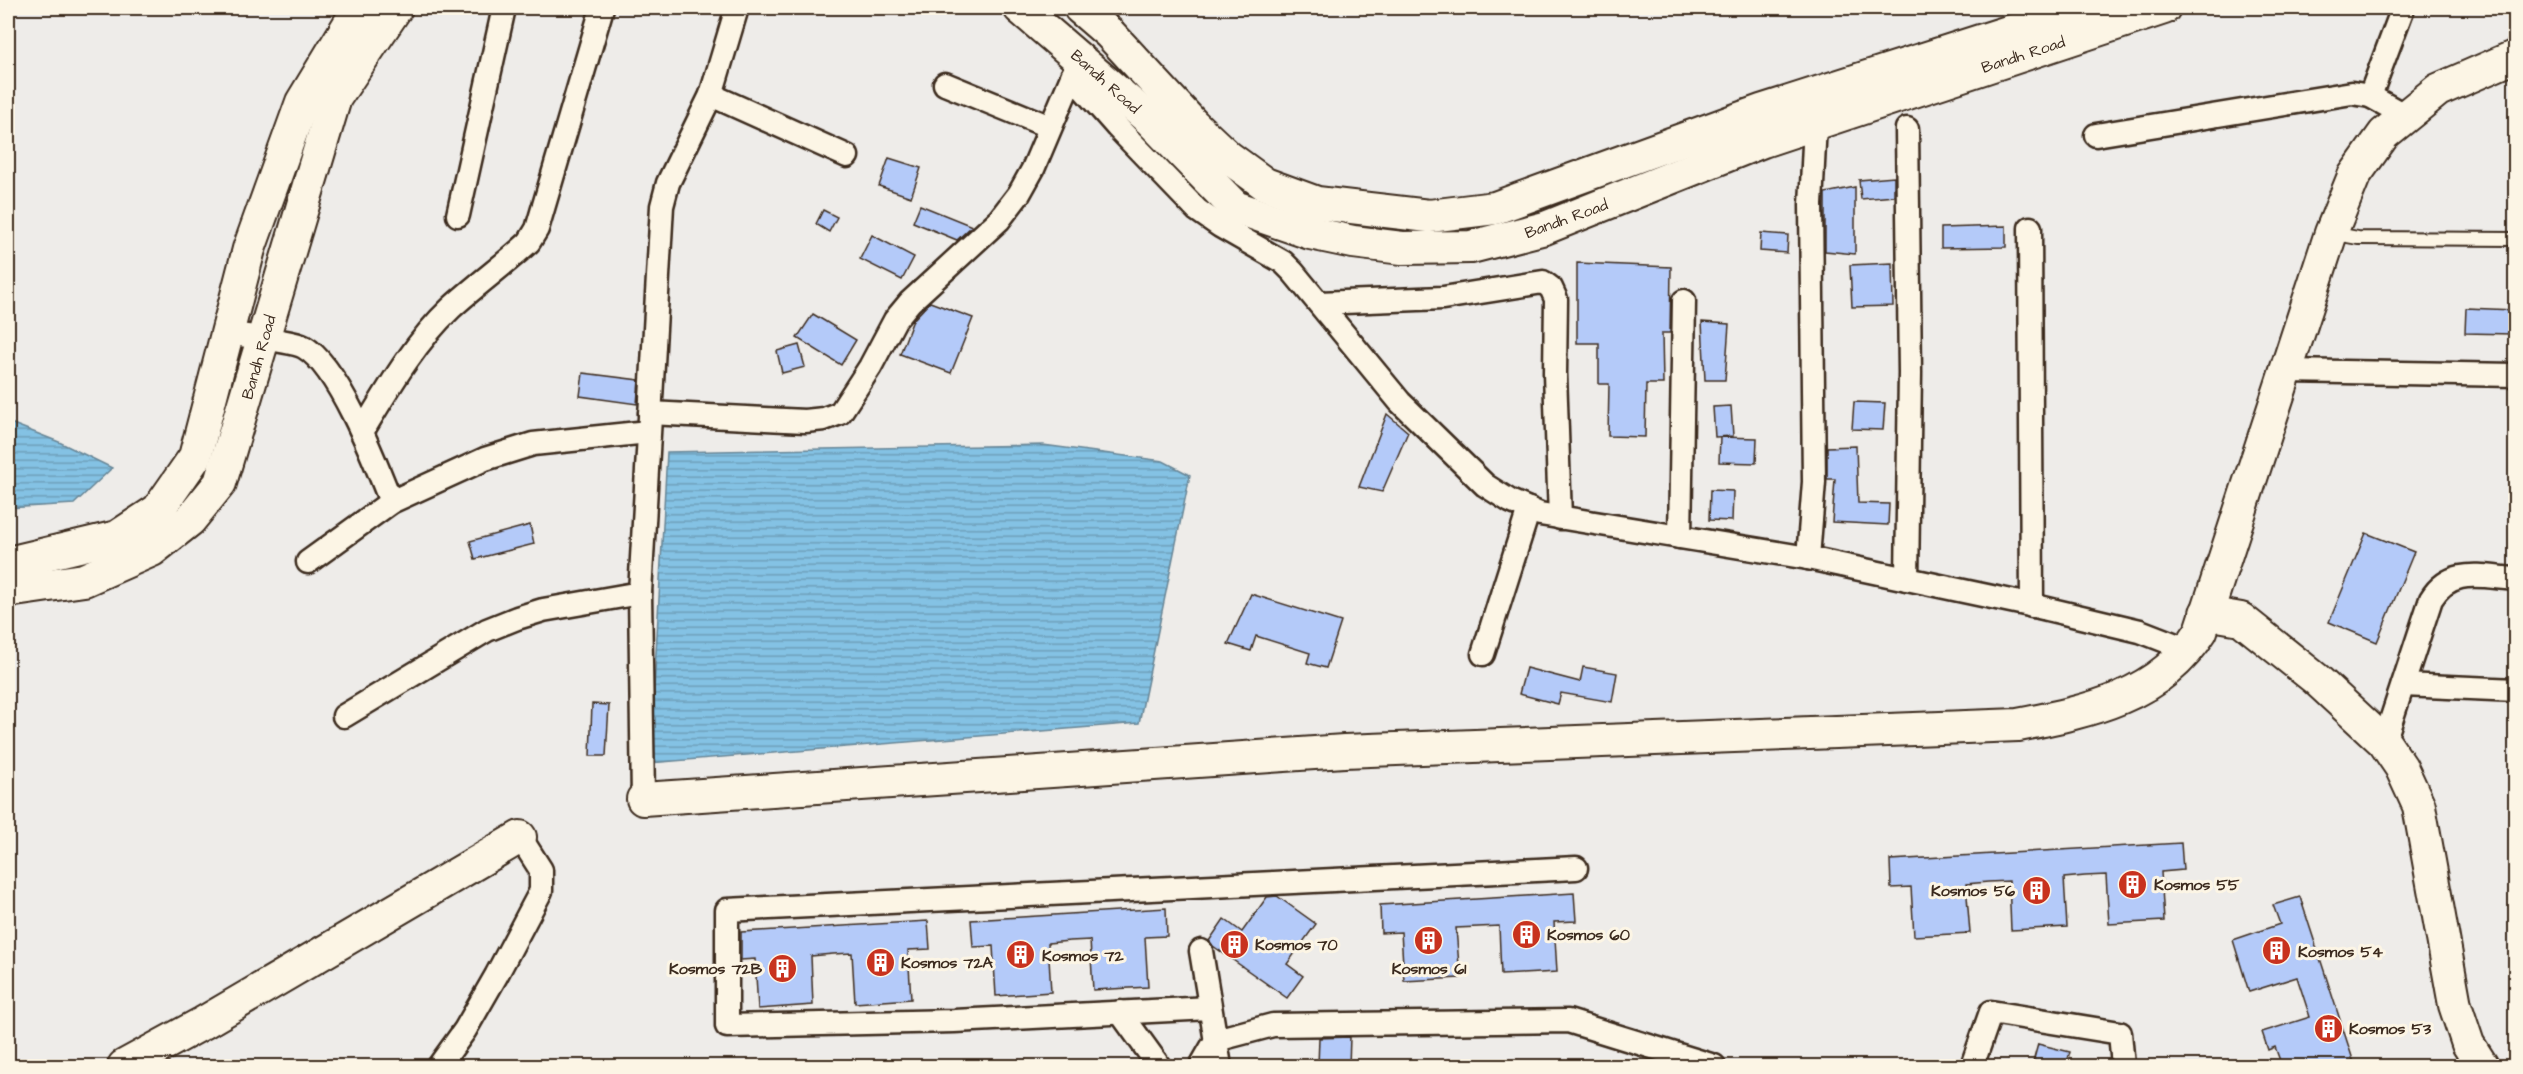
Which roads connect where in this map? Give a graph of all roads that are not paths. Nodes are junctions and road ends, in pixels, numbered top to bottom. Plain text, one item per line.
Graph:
1 (359, 8) edge
2 (396, 8) edge
3 (504, 8) edge
4 (602, 8) edge
5 (737, 8) edge
6 (1080, 8) edge
7 (2164, 8) edge
8 (2403, 8) edge
9 (1025, 9) edge
10 (2099, 16) edge
11 (2516, 56) edge
12 (1076, 67) junction
13 (945, 84) dead end
14 (711, 95) junction
15 (2370, 96) junction
16 (2404, 115) junction
17 (1815, 124) junction
18 (1050, 127) junction
19 (1907, 129) dead end
20 (2096, 135) dead end
21 (847, 156) dead end
22 (458, 215) dead end
23 (2030, 228) dead end
24 (2331, 233) junction
25 (2516, 239) edge
26 (1684, 301) dead end
27 (1319, 303) junction
28 (228, 333) junction
29 (264, 339) junction
30 (2286, 371) junction
31 (2516, 375) edge
32 (649, 422) junction
33 (362, 432) junction
34 (391, 502) junction
35 (1529, 509) junction
36 (1560, 518) junction
37 (1680, 537) junction
38 (1808, 558) junction
39 (308, 562) dead end
40 (8, 563) edge
41 (1907, 579) junction
42 (2516, 579) edge
43 (8, 591) edge
44 (640, 592) junction
45 (2032, 606) junction
46 (2206, 613) junction
47 (2189, 650) junction
48 (1483, 654) dead end
49 (2403, 685) junction
50 (2516, 690) edge
51 (344, 716) dead end
52 (2384, 742) junction
53 (643, 799) joint
54 (520, 837) joint
55 (1576, 868) dead end
56 (1201, 951) dead end
57 (1210, 1008) junction
58 (1120, 1012) junction
59 (1216, 1040) junction
60 (124, 1066) edge
61 (439, 1066) edge
62 (1159, 1066) edge
63 (1201, 1066) edge
64 (1220, 1066) edge
65 (1714, 1066) edge
66 (1972, 1066) edge
67 (2122, 1066) edge
68 (2482, 1066) edge

1 - 28 main road
2 - 29 main road, Bandh Road
3 - 22 street
4 - 33 street
5 - 14 street
6 - 10 main road, Bandh Road
7 - 10 main road, Bandh Road
8 - 15 street
9 - 12 main road, Bandh Road
10 - 17 main road, Bandh Road
11 - 16 main road
12 - 17 main road, Bandh Road
12 - 18 street
12 - 27 street
13 - 18 street
14 - 21 street
14 - 32 street
15 - 16 street
15 - 20 street
16 - 24 main road
17 - 38 street
18 - 32 street
19 - 41 street
23 - 45 street
24 - 25 lane
24 - 30 main road
26 - 37 street
27 - 35 street
27 - 36 street
28 - 29 street
28 - 40 main road
29 - 33 street
29 - 43 main road, Bandh Road
30 - 31 street
30 - 46 main road
32 - 34 street
32 - 44 street
33 - 34 street
34 - 39 street
35 - 36 street
35 - 48 street
36 - 37 street
37 - 38 street
38 - 41 street
41 - 45 street
42 - 49 street
44 - 51 street
44 - 53 street
45 - 47 street
46 - 47 main road
46 - 52 main road
47 - 53 main road
49 - 50 street
49 - 52 street
52 - 68 main road
54 - 60 main road
54 - 61 street
55 - 58 street
56 - 57 street
57 - 58 street
57 - 59 street
58 - 62 street
59 - 63 street
59 - 64 street
59 - 65 street
66 - 67 street

